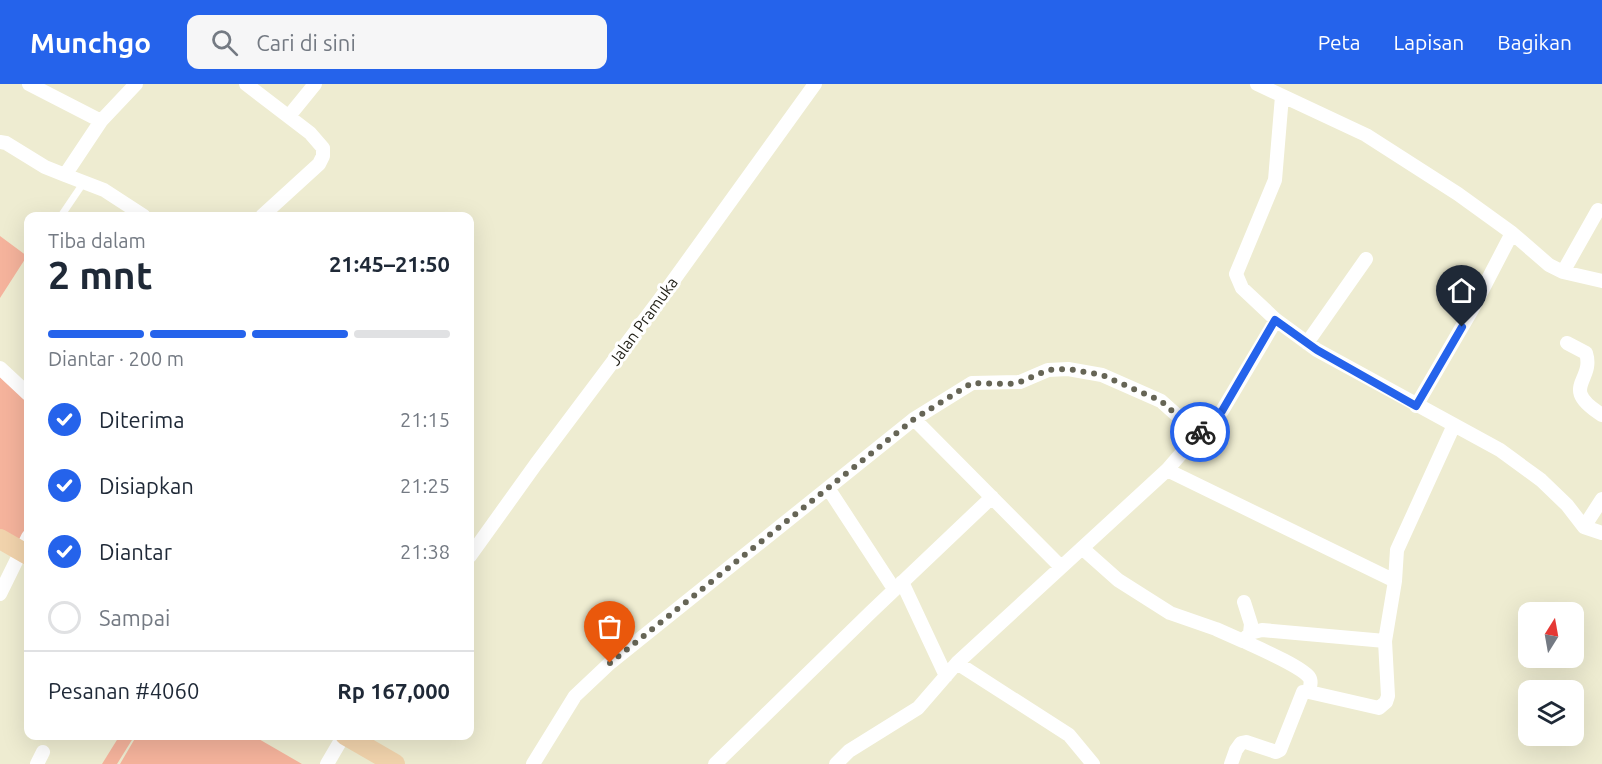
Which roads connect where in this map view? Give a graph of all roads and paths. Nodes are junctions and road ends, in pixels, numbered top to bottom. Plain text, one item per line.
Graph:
1 (29, 84) edge
2 (136, 84) edge
3 (246, 84) edge
4 (315, 84) edge
5 (815, 84) edge
6 (1257, 84) edge
7 (1282, 96) junction
8 (289, 116) junction
9 (101, 121) junction
10 (0, 142) edge
11 (65, 175) junction
12 (84, 182) junction
13 (1598, 210) dead end
14 (64, 212) edge
15 (138, 212) edge
16 (266, 212) edge
17 (1512, 233) junction
18 (1366, 259) dead end
19 (1563, 272) junction
20 (1602, 281) edge
21 (1275, 320) junction
22 (1307, 343) junction
23 (1567, 343) dead end
24 (0, 368) edge
25 (24, 390) edge
26 (1416, 406) junction
27 (1602, 415) edge
28 (914, 419) junction
29 (1454, 424) junction
30 (1198, 434) junction
31 (1167, 471) junction
32 (828, 488) junction
33 (992, 497) junction
34 (1602, 499) edge
35 (1584, 526) junction
36 (1602, 533) edge
37 (0, 539) edge
38 (24, 547) edge
39 (1082, 548) junction
40 (474, 550) edge
41 (24, 552) edge
42 (1062, 567) junction
43 (1395, 581) junction
44 (898, 586) junction
45 (0, 594) edge
46 (1244, 602) dead end
47 (1247, 637) junction
48 (1385, 641) junction
49 (957, 663) junction
50 (946, 676) junction
51 (1309, 692) junction
52 (342, 740) edge
53 (354, 740) edge
54 (327, 764) edge
55 (395, 764) edge
56 (533, 764) edge
57 (715, 764) edge
58 (836, 764) edge
59 (1093, 764) edge
60 (1231, 764) edge

1 - 9 street
2 - 9 street
3 - 8 street
4 - 8 street
5 - 40 street, Jalan Pramuka
6 - 7 street
7 - 17 street
7 - 21 street
8 - 16 street
9 - 11 street
10 - 11 street
11 - 12 street
12 - 14 lane
12 - 15 street
13 - 19 street
17 - 19 street
17 - 26 street
18 - 22 street
19 - 20 street
21 - 22 street
21 - 30 street
22 - 26 street
23 - 27 street
24 - 25 street
26 - 29 street
28 - 30 street
28 - 32 street
28 - 33 street
29 - 35 street
29 - 43 street
30 - 31 street
31 - 39 street
31 - 43 street
32 - 44 street
32 - 56 street
33 - 42 street
33 - 44 street
34 - 35 street
35 - 36 street
37 - 38 main road
39 - 42 street
39 - 47 street
41 - 45 street
42 - 49 street
43 - 48 street
44 - 50 street
44 - 57 street
46 - 47 street
47 - 48 street
47 - 51 street
48 - 51 street
49 - 50 street
49 - 59 street
50 - 58 street
51 - 60 street
52 - 54 street
53 - 55 main road

